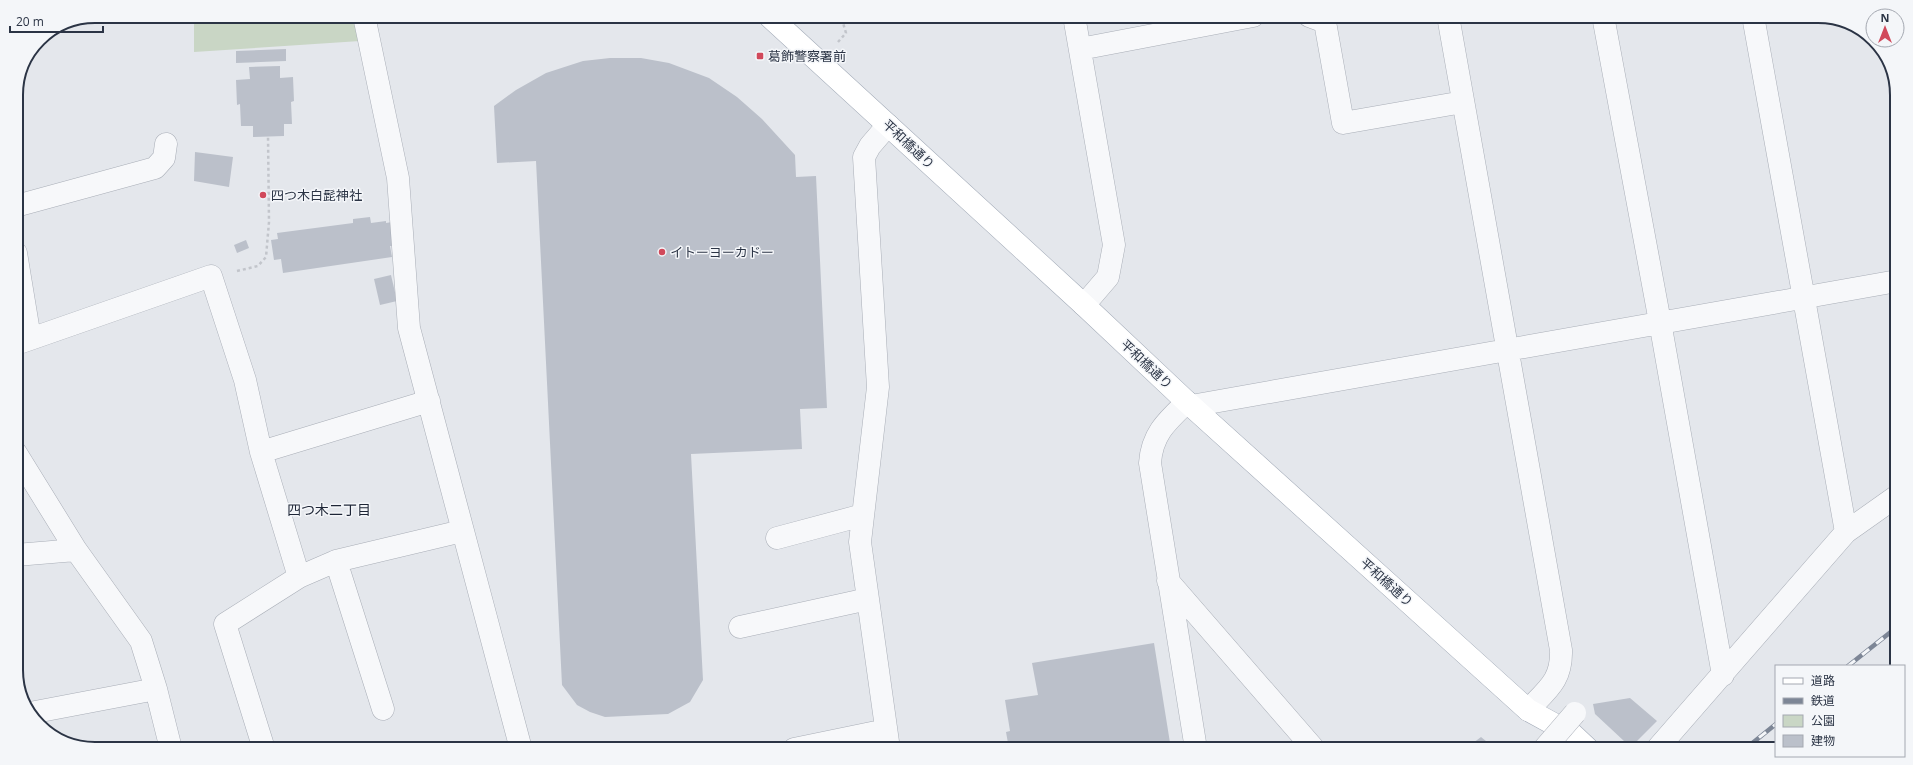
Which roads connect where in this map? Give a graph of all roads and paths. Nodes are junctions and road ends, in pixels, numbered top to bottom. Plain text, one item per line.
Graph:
1 (365, 23) edge
2 (776, 23) edge
3 (1075, 23) edge
4 (1216, 23) edge
5 (1325, 23) edge
6 (1449, 23) edge
7 (1604, 23) edge
8 (1754, 23) edge
9 (1080, 49) junction
10 (1463, 102) junction
11 (888, 125) junction
12 (268, 136) dead end
13 (166, 144) dead end
14 (23, 204) edge
15 (211, 276) junction
16 (1890, 282) edge
17 (1804, 298) junction
18 (1084, 305) junction
19 (1660, 322) junction
20 (23, 341) edge
21 (1507, 350) junction
22 (429, 401) junction
23 (1189, 404) junction
24 (261, 452) junction
25 (23, 464) edge
26 (1890, 501) edge
27 (863, 516) junction
28 (462, 531) junction
29 (1846, 532) junction
30 (777, 538) dead end
31 (76, 550) junction
32 (23, 554) edge
33 (336, 561) junction
34 (299, 577) junction
35 (1168, 581) junction
36 (868, 599) junction
37 (740, 627) dead end
38 (1723, 675) junction
39 (156, 689) junction
40 (383, 709) dead end
41 (1528, 710) junction
42 (37, 712) edge
43 (1575, 713) dead end
44 (888, 739) edge
45 (169, 742) edge
46 (262, 742) edge
47 (518, 742) edge
48 (860, 742) edge
49 (1195, 742) edge
50 (1308, 742) edge
51 (1549, 742) edge
52 (1550, 742) edge
53 (1581, 742) edge
54 (1663, 742) edge

1 - 22 street
2 - 11 main road, 平和橋通り
3 - 9 street
4 - 9 street
5 - 10 street
6 - 10 street
7 - 19 street
8 - 17 street
9 - 18 street
10 - 21 street
11 - 18 main road, 平和橋通り
11 - 27 street
12 - 15 path
13 - 14 street
15 - 20 street
15 - 24 street
16 - 17 street
17 - 19 street
17 - 29 street
18 - 23 main road, 平和橋通り
19 - 21 street
19 - 38 street
21 - 23 street
21 - 41 street
22 - 24 street
22 - 28 street
23 - 35 street
23 - 41 main road, 平和橋通り
24 - 34 street
25 - 31 street
26 - 29 street
27 - 30 street
27 - 36 street
28 - 33 street
28 - 47 street
29 - 38 street
31 - 32 street
31 - 39 street
33 - 34 street
33 - 40 street
34 - 46 street
35 - 49 street
35 - 50 street
36 - 37 street
36 - 44 street
38 - 54 street
39 - 42 street
39 - 45 street
41 - 51 main road, 平和橋通り
41 - 53 main road, 平和橋通り
43 - 52 street, bridge
44 - 48 street

